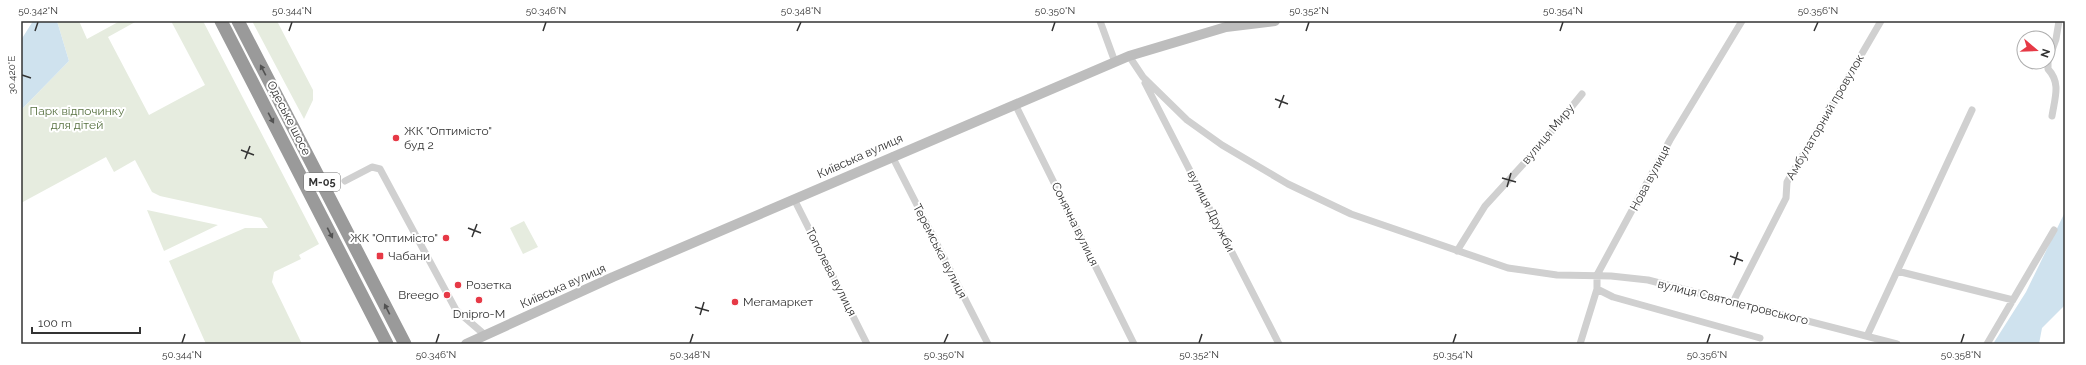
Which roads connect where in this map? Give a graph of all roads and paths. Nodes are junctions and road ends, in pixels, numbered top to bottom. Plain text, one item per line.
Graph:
1 (220, 21) edge
2 (238, 21) edge
3 (1275, 21) edge
4 (1742, 21) edge
5 (1881, 21) edge
6 (2059, 21) edge
7 (1101, 24) edge
8 (2056, 39) edge
9 (1129, 56) junction
10 (1115, 62) junction
11 (2049, 70) edge
12 (1143, 78) junction
13 (1582, 94) dead end
14 (1015, 104) junction
15 (1972, 110) dead end
16 (2052, 116) dead end
17 (892, 156) junction
18 (345, 181) dead end
19 (794, 199) junction
20 (2054, 230) dead end
21 (1457, 251) junction
22 (1897, 271) junction
23 (1597, 275) junction
24 (1597, 289) junction
25 (2013, 300) junction
26 (1733, 302) junction
27 (485, 336) junction
28 (1867, 336) junction
29 (1760, 338) dead end
30 (387, 344) edge
31 (405, 344) edge
32 (466, 344) edge
33 (867, 344) edge
34 (988, 344) edge
35 (1134, 344) edge
36 (1279, 344) edge
37 (1580, 344) edge
38 (1897, 344) edge
39 (1987, 344) edge

1 -> 30 highway, Одеське шосе / М-05
31 -> 2 highway, Одеське шосе / М-05
3 - 9 street, Київська вулиця
4 - 23 street, Нова вулиця
5 - 26 street, Амбулаторний провулок
6 - 8 street
7 - 10 street
9 - 10 street, Київська вулиця
9 - 12 street
10 - 14 street, Київська вулиця
11 - 16 street
12 - 21 street, вулиця Святопетровського
12 - 36 street, вулиця Дружби
13 - 21 street, вулиця Миру
14 - 17 street, Київська вулиця
14 - 35 street, Сонячна вулиця
15 - 22 street
17 - 19 street, Київська вулиця
17 - 34 street, Теремська вулиця
18 - 27 street
19 - 27 street, Київська вулиця
19 - 33 street, Тополева вулиця
20 - 25 street
21 - 23 street, вулиця Святопетровського
22 - 25 street
22 - 28 street
23 - 24 street, Нова вулиця
23 - 26 street, вулиця Святопетровського
24 - 29 street
24 - 37 street, Нова вулиця
25 - 39 street
26 - 28 street, вулиця Святопетровського
27 - 32 street, Київська вулиця
28 - 38 street, вулиця Святопетровського

